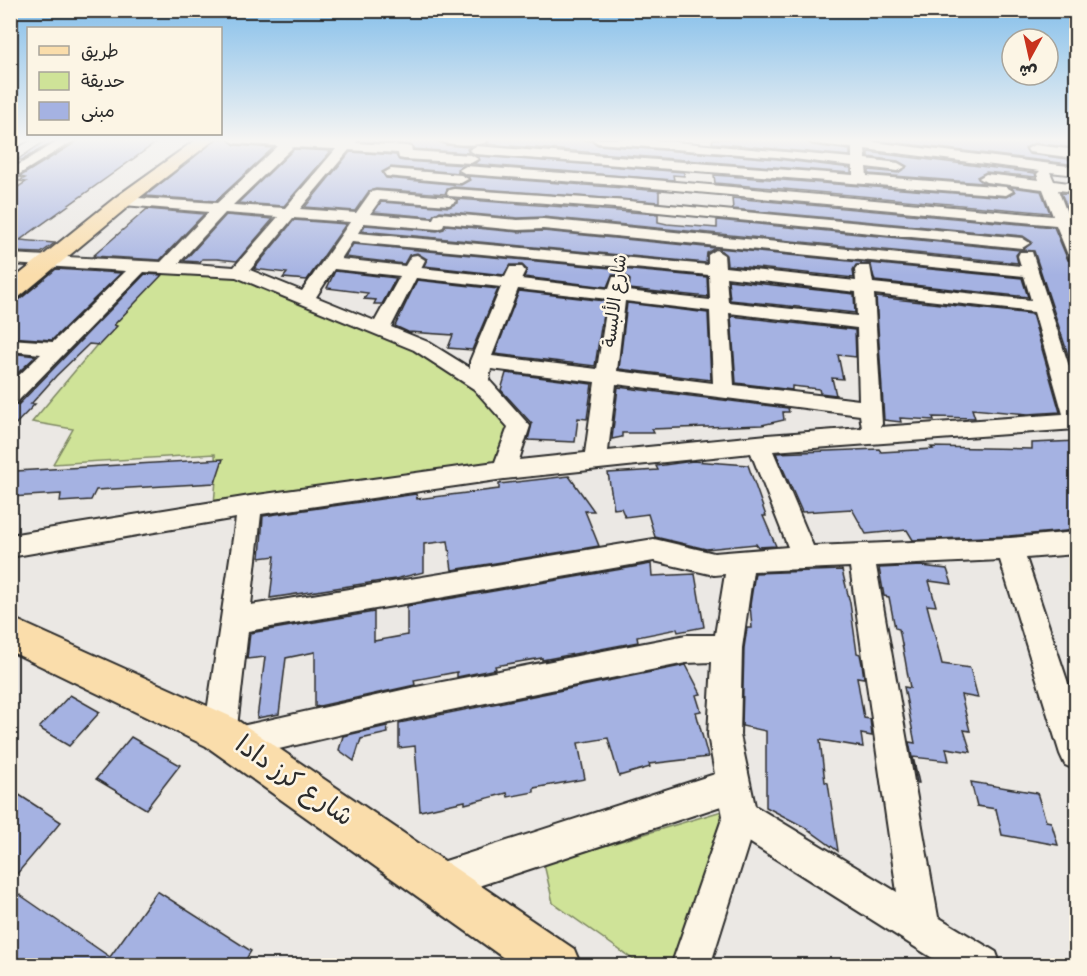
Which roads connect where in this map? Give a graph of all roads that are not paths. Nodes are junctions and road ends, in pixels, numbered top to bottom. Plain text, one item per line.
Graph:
1 (145, 185) edge
2 (245, 185) edge
3 (313, 185) edge
4 (410, 185) edge
5 (458, 185) edge
6 (508, 185) edge
7 (544, 185) edge
8 (631, 185) edge
9 (657, 185) edge
10 (712, 185) edge
11 (860, 185) edge
12 (1000, 185) edge
13 (1004, 185) junction
14 (1047, 185) junction
15 (1077, 188) edge
16 (712, 190) junction
17 (540, 198) junction
18 (123, 201) junction
19 (861, 203) junction
20 (628, 205) junction
21 (222, 207) junction
22 (289, 213) junction
23 (714, 213) junction
24 (1013, 216) junction
25 (360, 218) junction
26 (438, 221) junction
27 (1070, 223) edge
28 (532, 225) junction
29 (862, 227) junction
30 (625, 232) junction
31 (347, 237) junction
32 (715, 240) junction
33 (426, 243) junction
34 (1022, 243) junction
35 (522, 253) junction
36 (863, 254) junction
37 (1077, 255) edge
38 (10, 259) edge
39 (46, 262) junction
40 (621, 262) junction
41 (330, 263) junction
42 (140, 266) junction
43 (166, 267) junction
44 (717, 271) junction
45 (239, 272) junction
46 (411, 272) junction
47 (1030, 272) junction
48 (512, 284) junction
49 (865, 286) junction
50 (10, 293) edge
51 (617, 295) junction
52 (305, 299) junction
53 (719, 307) junction
54 (1041, 307) junction
55 (866, 323) junction
56 (380, 329) junction
57 (10, 345) edge
58 (60, 349) junction
59 (480, 361) junction
60 (608, 376) junction
61 (481, 384) junction
62 (724, 391) junction
63 (10, 397) edge
64 (870, 409) junction
65 (1077, 421) edge
66 (872, 435) junction
67 (759, 444) junction
68 (595, 462) junction
69 (504, 470) junction
70 (250, 506) junction
71 (1077, 543) edge
72 (10, 546) edge
73 (1010, 549) junction
74 (861, 554) junction
75 (805, 557) junction
76 (741, 560) junction
77 (233, 621) junction
78 (10, 633) edge
79 (727, 648) junction
80 (228, 737) junction
81 (1077, 754) edge
82 (737, 800) junction
83 (436, 882) junction
84 (921, 928) junction
85 (557, 966) edge
86 (690, 966) edge
87 (982, 966) edge

1 - 18 main road
2 - 21 street
3 - 22 street
4 - 25 street
5 - 26 street
6 - 17 street
7 - 17 street
8 - 20 street, شارع الألبسة
9 - 16 street
10 - 16 street
11 - 19 street
12 - 13 street
13 - 14 street
13 - 24 street
14 - 15 street
14 - 27 street
16 - 19 street
16 - 23 street
17 - 20 street
17 - 28 street
18 - 21 street
18 - 39 main road
19 - 24 street
19 - 29 street
20 - 23 street
20 - 30 street, شارع الألبسة
21 - 22 street
21 - 43 street
22 - 25 street
22 - 45 street
23 - 29 street
23 - 32 street
24 - 27 street
24 - 34 street
25 - 26 street
25 - 31 street
26 - 28 street
26 - 33 street
27 - 37 street
28 - 30 street
28 - 35 street
29 - 34 street
29 - 36 street
30 - 32 street
30 - 40 street, شارع الألبسة
31 - 33 street
31 - 41 street
32 - 36 street
32 - 44 street
33 - 35 street
33 - 46 street
34 - 47 street
35 - 40 street
35 - 48 street
36 - 47 street
36 - 49 street
38 - 39 street
39 - 42 street
39 - 50 main road
40 - 44 street
40 - 51 street, شارع الألبسة
41 - 46 street
41 - 52 street
42 - 43 street
42 - 58 street
43 - 45 street
44 - 49 street
44 - 53 street
45 - 52 street
46 - 48 street
46 - 56 street
47 - 54 street
48 - 51 street
48 - 59 street
49 - 54 street
49 - 55 street
51 - 53 street
51 - 60 street, شارع الألبسة
52 - 56 street
53 - 55 street
53 - 62 street
54 - 65 street
55 - 64 street
56 - 61 street
57 - 58 street
58 - 63 street
59 - 60 street
59 - 61 street
60 - 62 street
60 - 68 street, شارع الألبسة
61 - 69 street
62 - 64 street
64 - 66 street
65 - 66 street
66 - 67 street
67 - 68 street
67 - 75 street
68 - 69 street
69 - 70 street
70 - 72 street
70 - 77 street
71 - 73 street
73 - 74 street
73 - 81 street
74 - 75 street
74 - 84 street
75 - 76 street
76 - 77 street
76 - 79 street
77 - 80 street
78 - 80 main road, شارع كرز دادا
79 - 80 street
79 - 82 street
80 - 83 main road, شارع كرز دادا
82 - 83 street
82 - 84 street
82 - 86 street
83 - 85 main road, شارع كرز دادا
84 - 87 street

